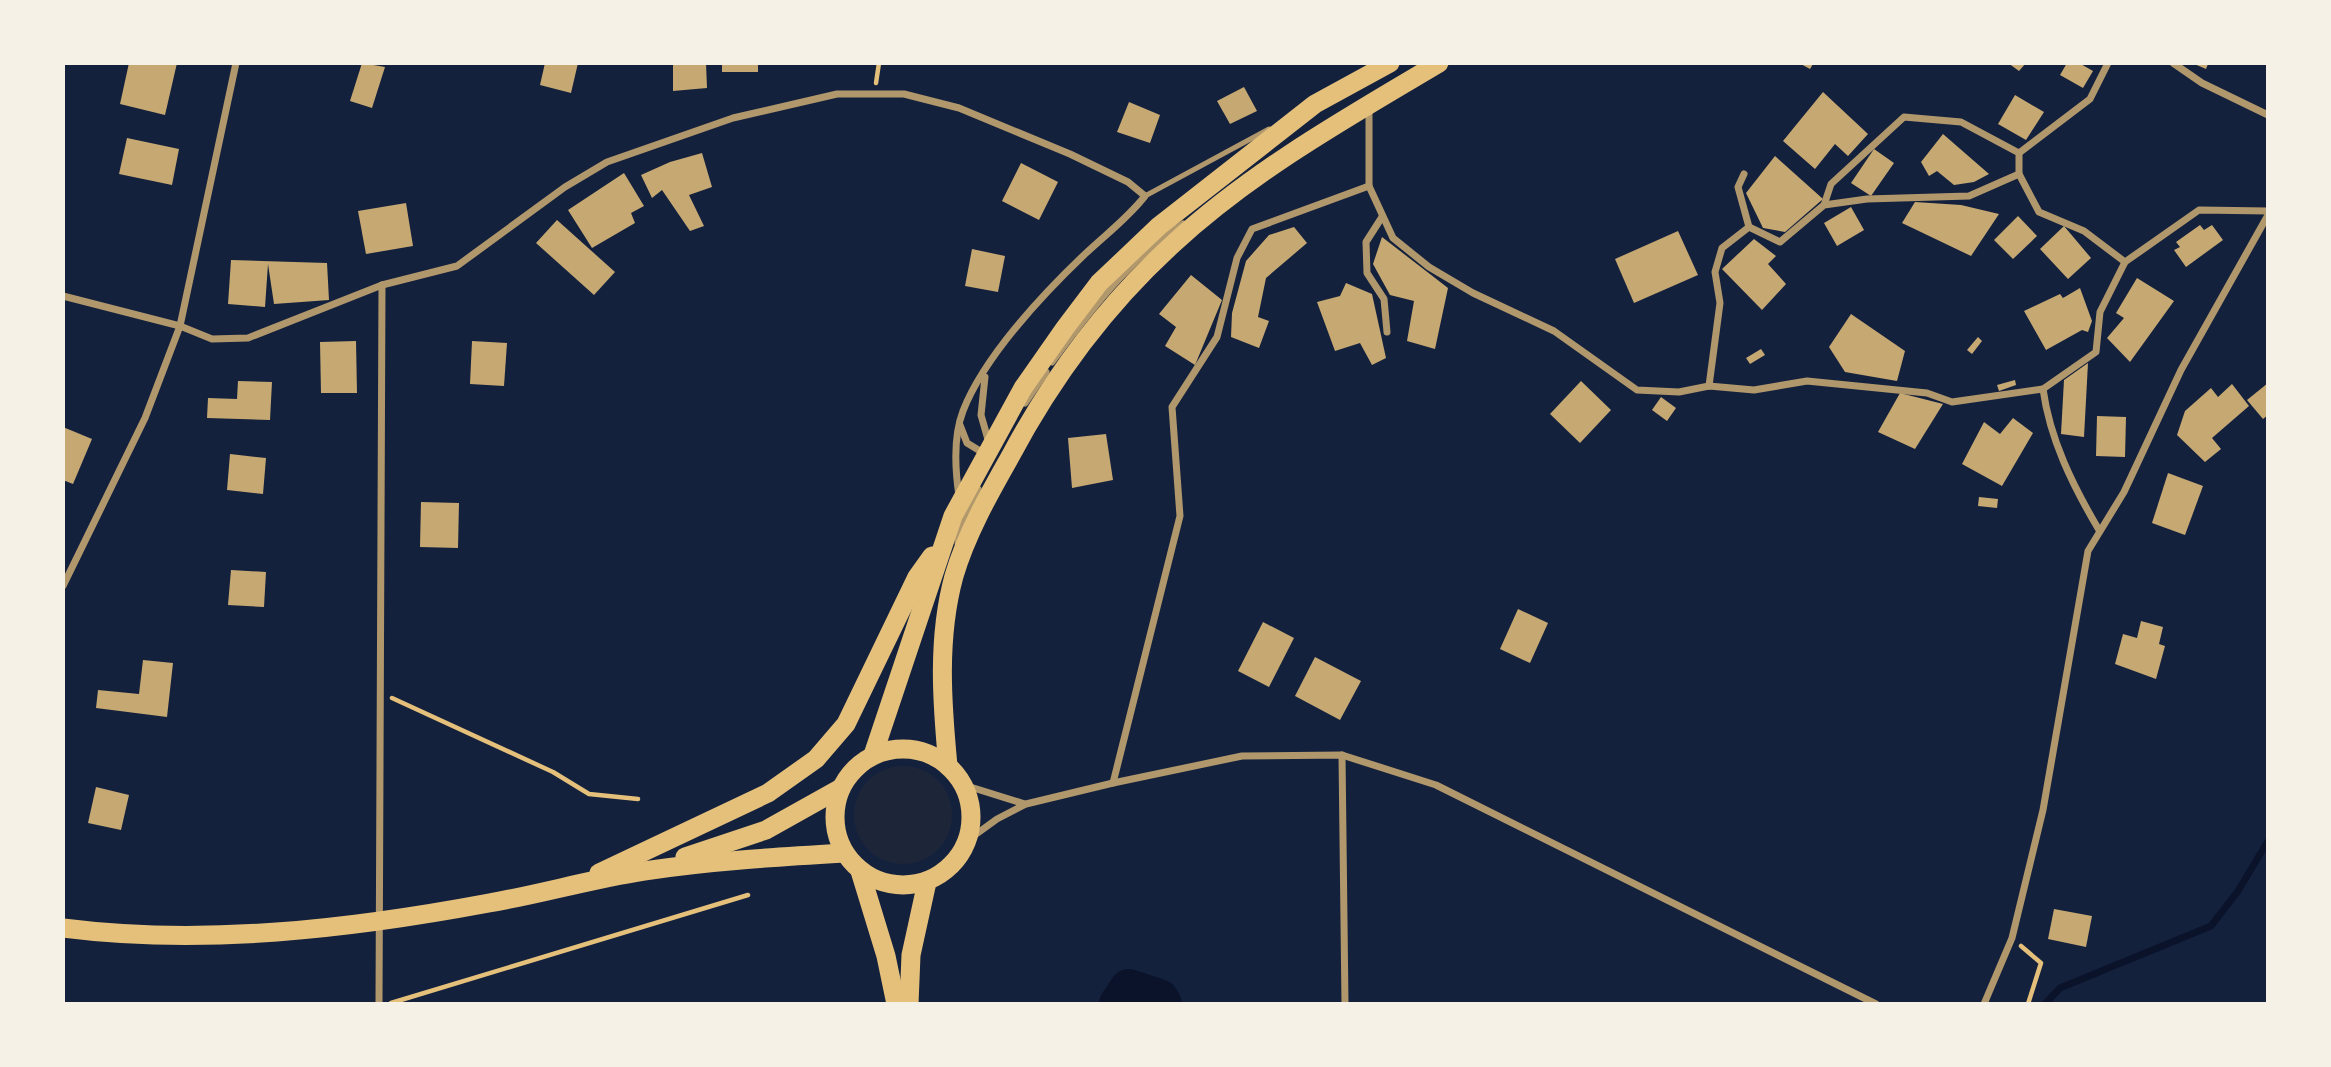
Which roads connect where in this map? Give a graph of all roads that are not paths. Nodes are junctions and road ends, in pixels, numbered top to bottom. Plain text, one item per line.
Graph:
1 (236, 63) edge
2 (1439, 63) edge
3 (2108, 63) edge
4 (2173, 63) edge
5 (1388, 64) edge
6 (1315, 104) junction
7 (1369, 104) junction
8 (2268, 115) edge
9 (2019, 153) junction
10 (1744, 174) dead end
11 (2019, 174) junction
12 (1368, 186) junction
13 (1145, 196) junction
14 (1824, 205) junction
15 (1213, 213) junction
16 (2268, 213) edge
17 (1382, 217) junction
18 (1749, 228) junction
19 (2125, 262) junction
20 (382, 285) junction
21 (63, 296) edge
22 (180, 326) junction
23 (1387, 331) dead end
24 (987, 369) junction
25 (1709, 386) junction
26 (2043, 389) junction
27 (960, 424) junction
28 (990, 451) junction
29 (960, 501) junction
30 (2099, 530) junction
31 (943, 542) junction
32 (954, 576) junction
33 (63, 586) edge
34 (873, 755) junction
35 (1342, 755) junction
36 (948, 766) junction
37 (1112, 783) junction
38 (964, 785) junction
39 (841, 788) junction
40 (1026, 804) junction
41 (968, 840) junction
42 (844, 853) junction
43 (860, 871) junction
44 (641, 872) junction
45 (927, 882) junction
46 (577, 885) junction
47 (72, 929) edge
48 (379, 1004) edge
49 (896, 1004) edge
50 (909, 1004) edge
51 (1345, 1004) edge
52 (1876, 1004) edge
53 (1984, 1004) edge

1 - 22 street
2 - 7 highway
3 - 9 street
4 - 8 street
5 - 6 highway
6 - 13 lane
6 - 28 highway
7 - 12 street
7 - 15 highway
9 - 11 street
9 - 14 street
10 - 18 street
11 - 14 street
11 - 19 street
12 - 17 street
12 - 37 street
13 - 20 street
13 - 24 street
14 - 18 street
15 - 28 street
15 - 32 highway
16 - 19 street
16 - 30 street
17 - 23 street
17 - 25 street
18 - 25 street
19 - 26 street
20 - 22 street
20 - 48 street
21 - 22 street
22 - 33 street
24 - 27 street
24 - 28 street
25 - 26 street
26 - 30 street
27 - 28 street
27 - 29 street
28 - 29 highway
28 - 32 street
29 - 31 highway
30 - 53 street
31 - 34 highway
31 - 46 highway
32 - 36 highway
34 - 36 highway
34 - 39 highway
35 - 37 street
35 - 51 street
35 - 52 street
36 - 38 highway
37 - 40 street
38 - 40 street
38 - 41 highway
39 - 42 highway
39 - 44 highway
40 - 41 street
41 - 45 highway
42 - 43 highway
42 - 44 highway
43 - 45 highway
43 - 49 highway
44 - 46 highway
45 - 50 highway
46 - 47 highway

